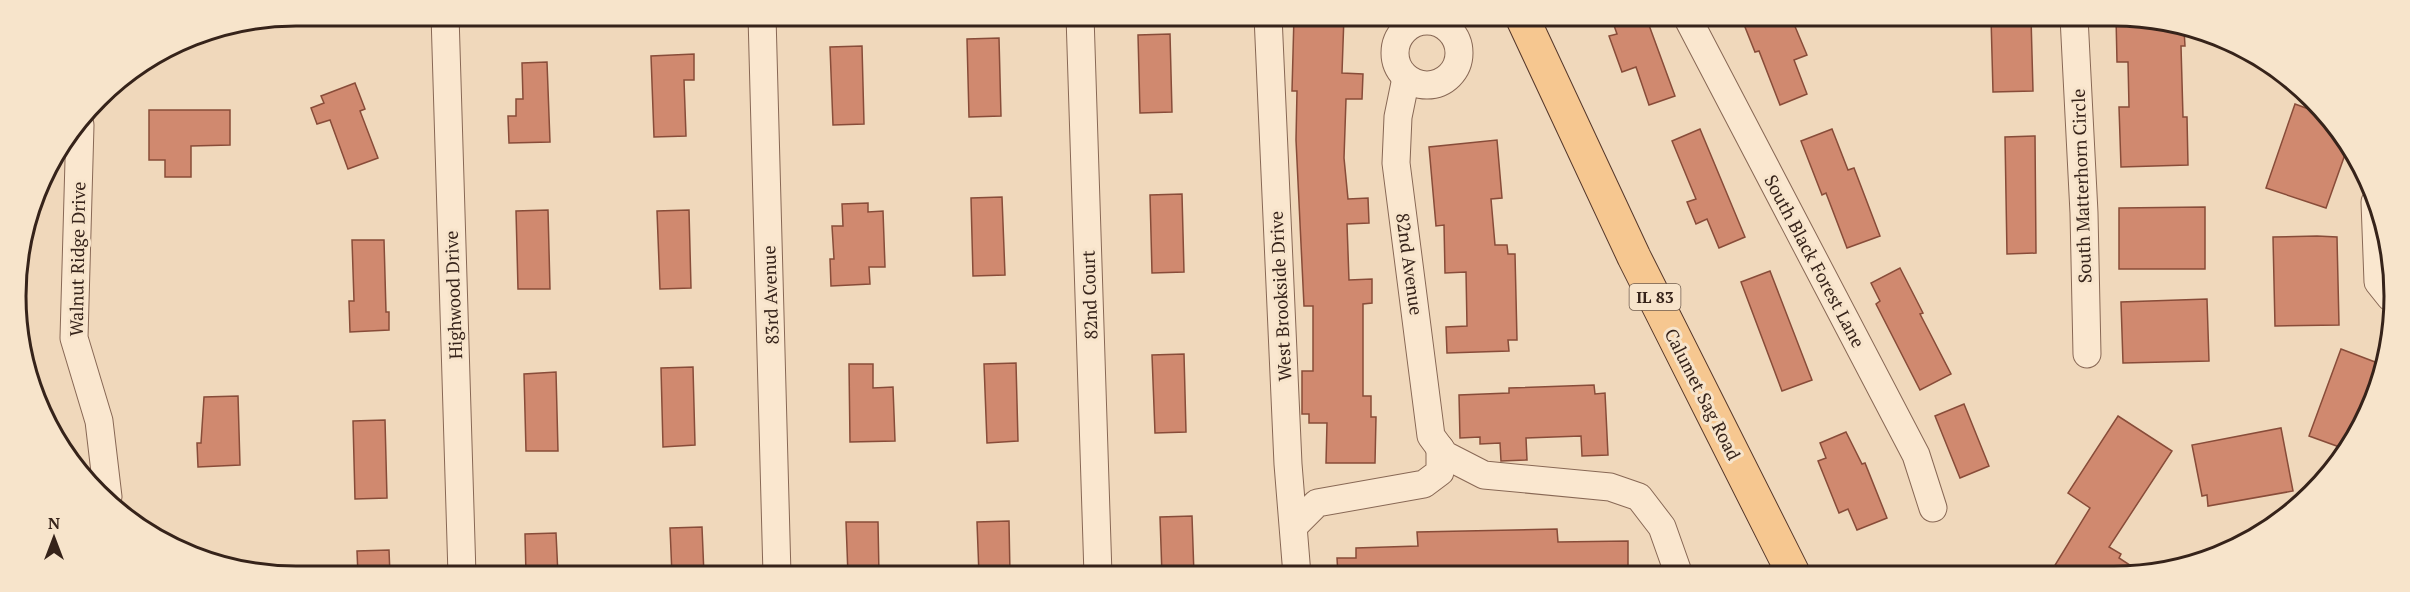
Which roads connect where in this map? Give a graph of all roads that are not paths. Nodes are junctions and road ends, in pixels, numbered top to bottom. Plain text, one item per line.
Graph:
1 (445, 26) edge
2 (762, 26) edge
3 (1080, 26) edge
4 (1268, 26) edge
5 (1410, 26) edge
6 (1444, 26) edge
7 (1526, 26) edge
8 (1692, 26) edge
9 (2074, 26) edge
10 (1406, 78) junction
11 (80, 133) edge
12 (2376, 231) edge
13 (2384, 290) edge
14 (2087, 354) dead end
15 (1440, 448) junction
16 (107, 489) edge
17 (1933, 508) dead end
18 (1295, 525) junction
19 (462, 566) edge
20 (777, 566) edge
21 (1098, 566) edge
22 (1297, 566) edge
23 (1676, 566) edge
24 (1789, 566) edge

1 - 19 street, Highwood Drive
2 - 20 street, 83rd Avenue
3 - 21 street, 82nd Court
4 - 18 street, West Brookside Drive
5 - 10 street
6 - 10 street
7 - 24 main road, Calumet Sag Road / IL 83
8 - 17 street, South Black Forest Lane
9 - 14 street, South Matterhorn Circle
10 - 15 street, 82nd Avenue
11 - 16 street, Walnut Ridge Drive
12 - 13 street
15 - 18 street
15 - 23 street
18 - 22 street, West Brookside Drive

